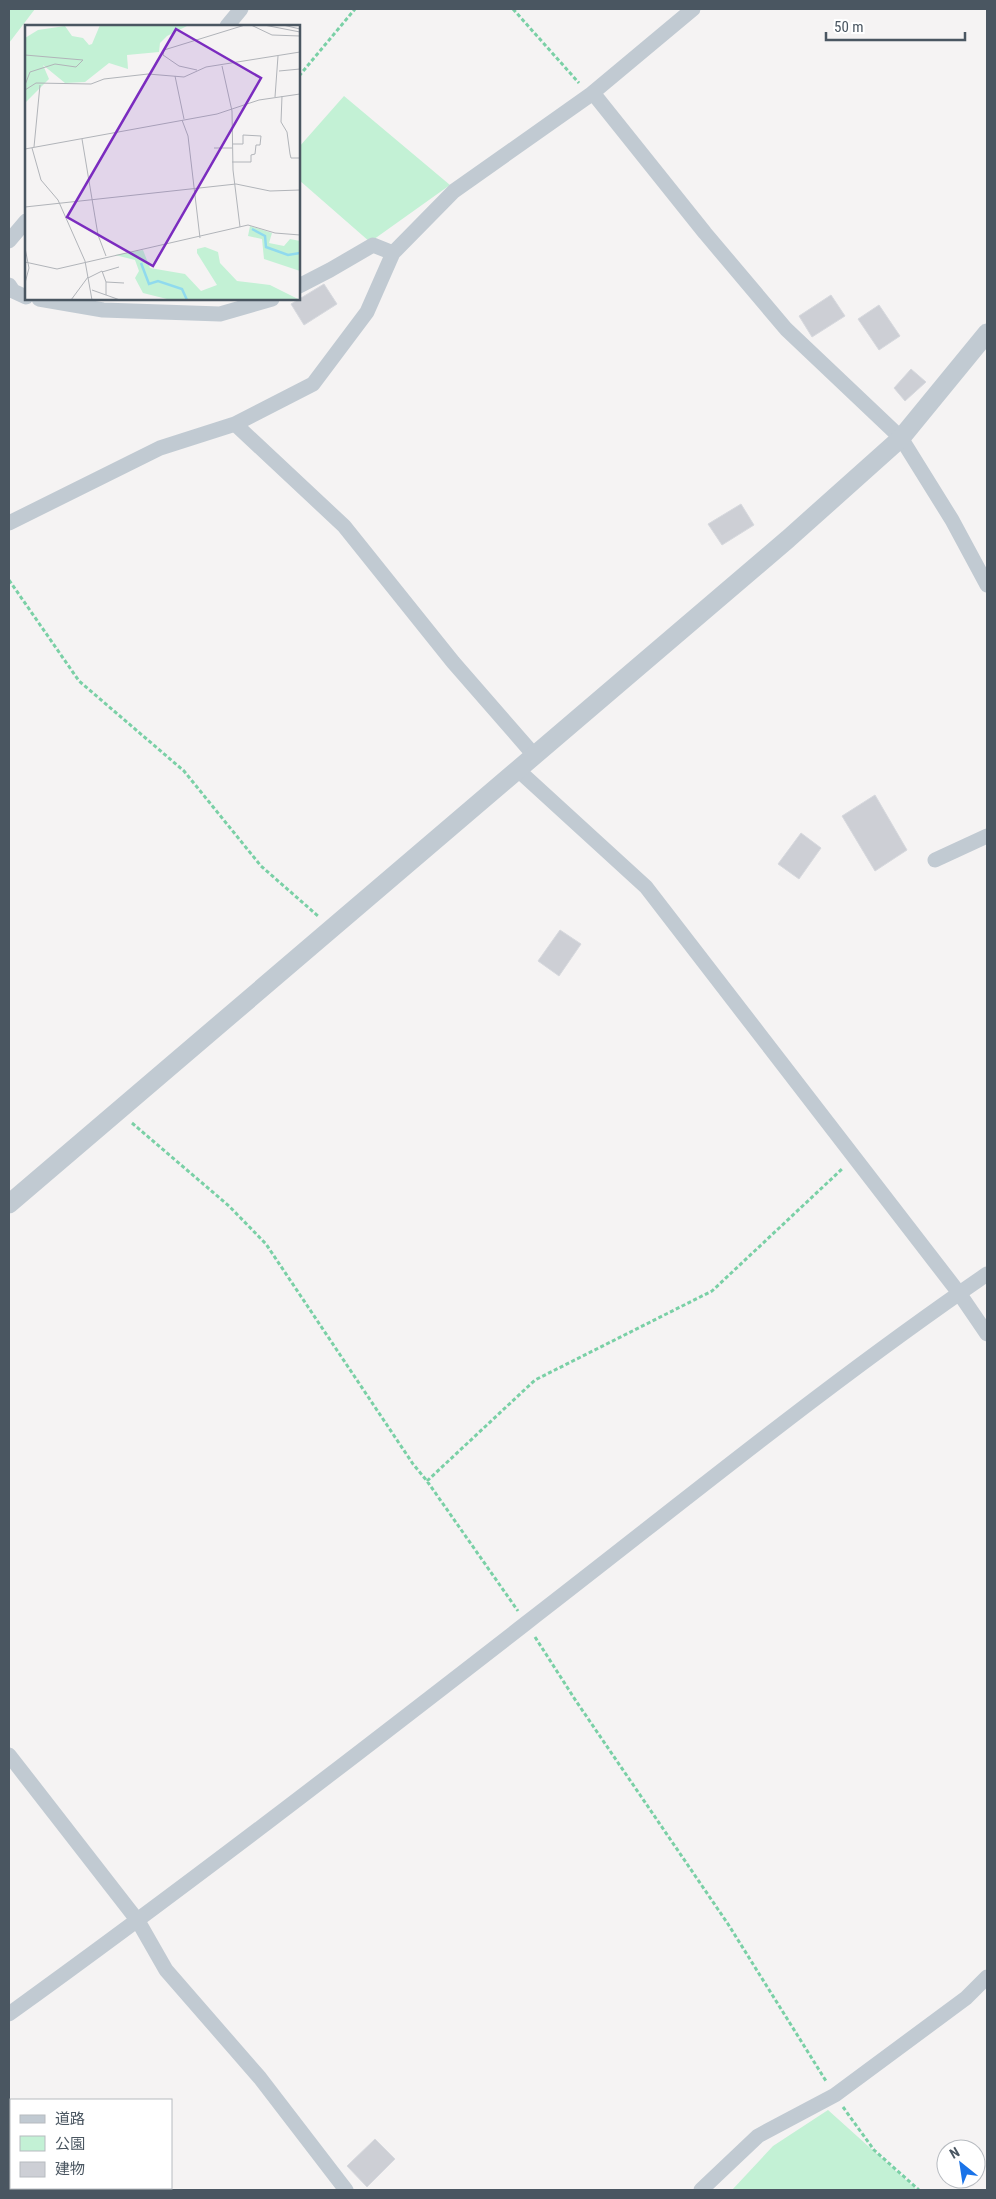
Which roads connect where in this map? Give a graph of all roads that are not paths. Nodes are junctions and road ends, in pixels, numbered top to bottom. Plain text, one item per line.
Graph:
1 (241, 9) edge
2 (693, 9) edge
3 (228, 25) edge
4 (591, 94) junction
5 (25, 222) edge
6 (9, 241) edge
7 (394, 253) junction
8 (9, 285) edge
9 (300, 285) edge
10 (25, 296) edge
11 (45, 300) edge
12 (269, 300) edge
13 (987, 333) edge
14 (235, 424) junction
15 (901, 438) junction
16 (9, 523) edge
17 (987, 585) edge
18 (534, 755) junction
19 (518, 770) junction
20 (987, 836) edge
21 (935, 860) dead end
22 (9, 1204) edge
23 (987, 1274) edge
24 (959, 1294) junction
25 (987, 1334) edge
26 (9, 1755) edge
27 (138, 1921) junction
28 (987, 1976) edge
29 (9, 2014) edge
30 (346, 2190) edge
31 (701, 2190) edge

1 - 3 street
2 - 4 street
4 - 7 street
4 - 15 street
5 - 6 street
7 - 9 street
7 - 14 street
8 - 10 street
11 - 12 street
13 - 15 street
14 - 16 street
14 - 18 street
15 - 17 street
15 - 18 street
18 - 19 street
19 - 22 street
19 - 24 street
20 - 21 street
23 - 24 street
24 - 25 street
24 - 27 street
26 - 27 street
27 - 29 street
27 - 30 street
28 - 31 street

